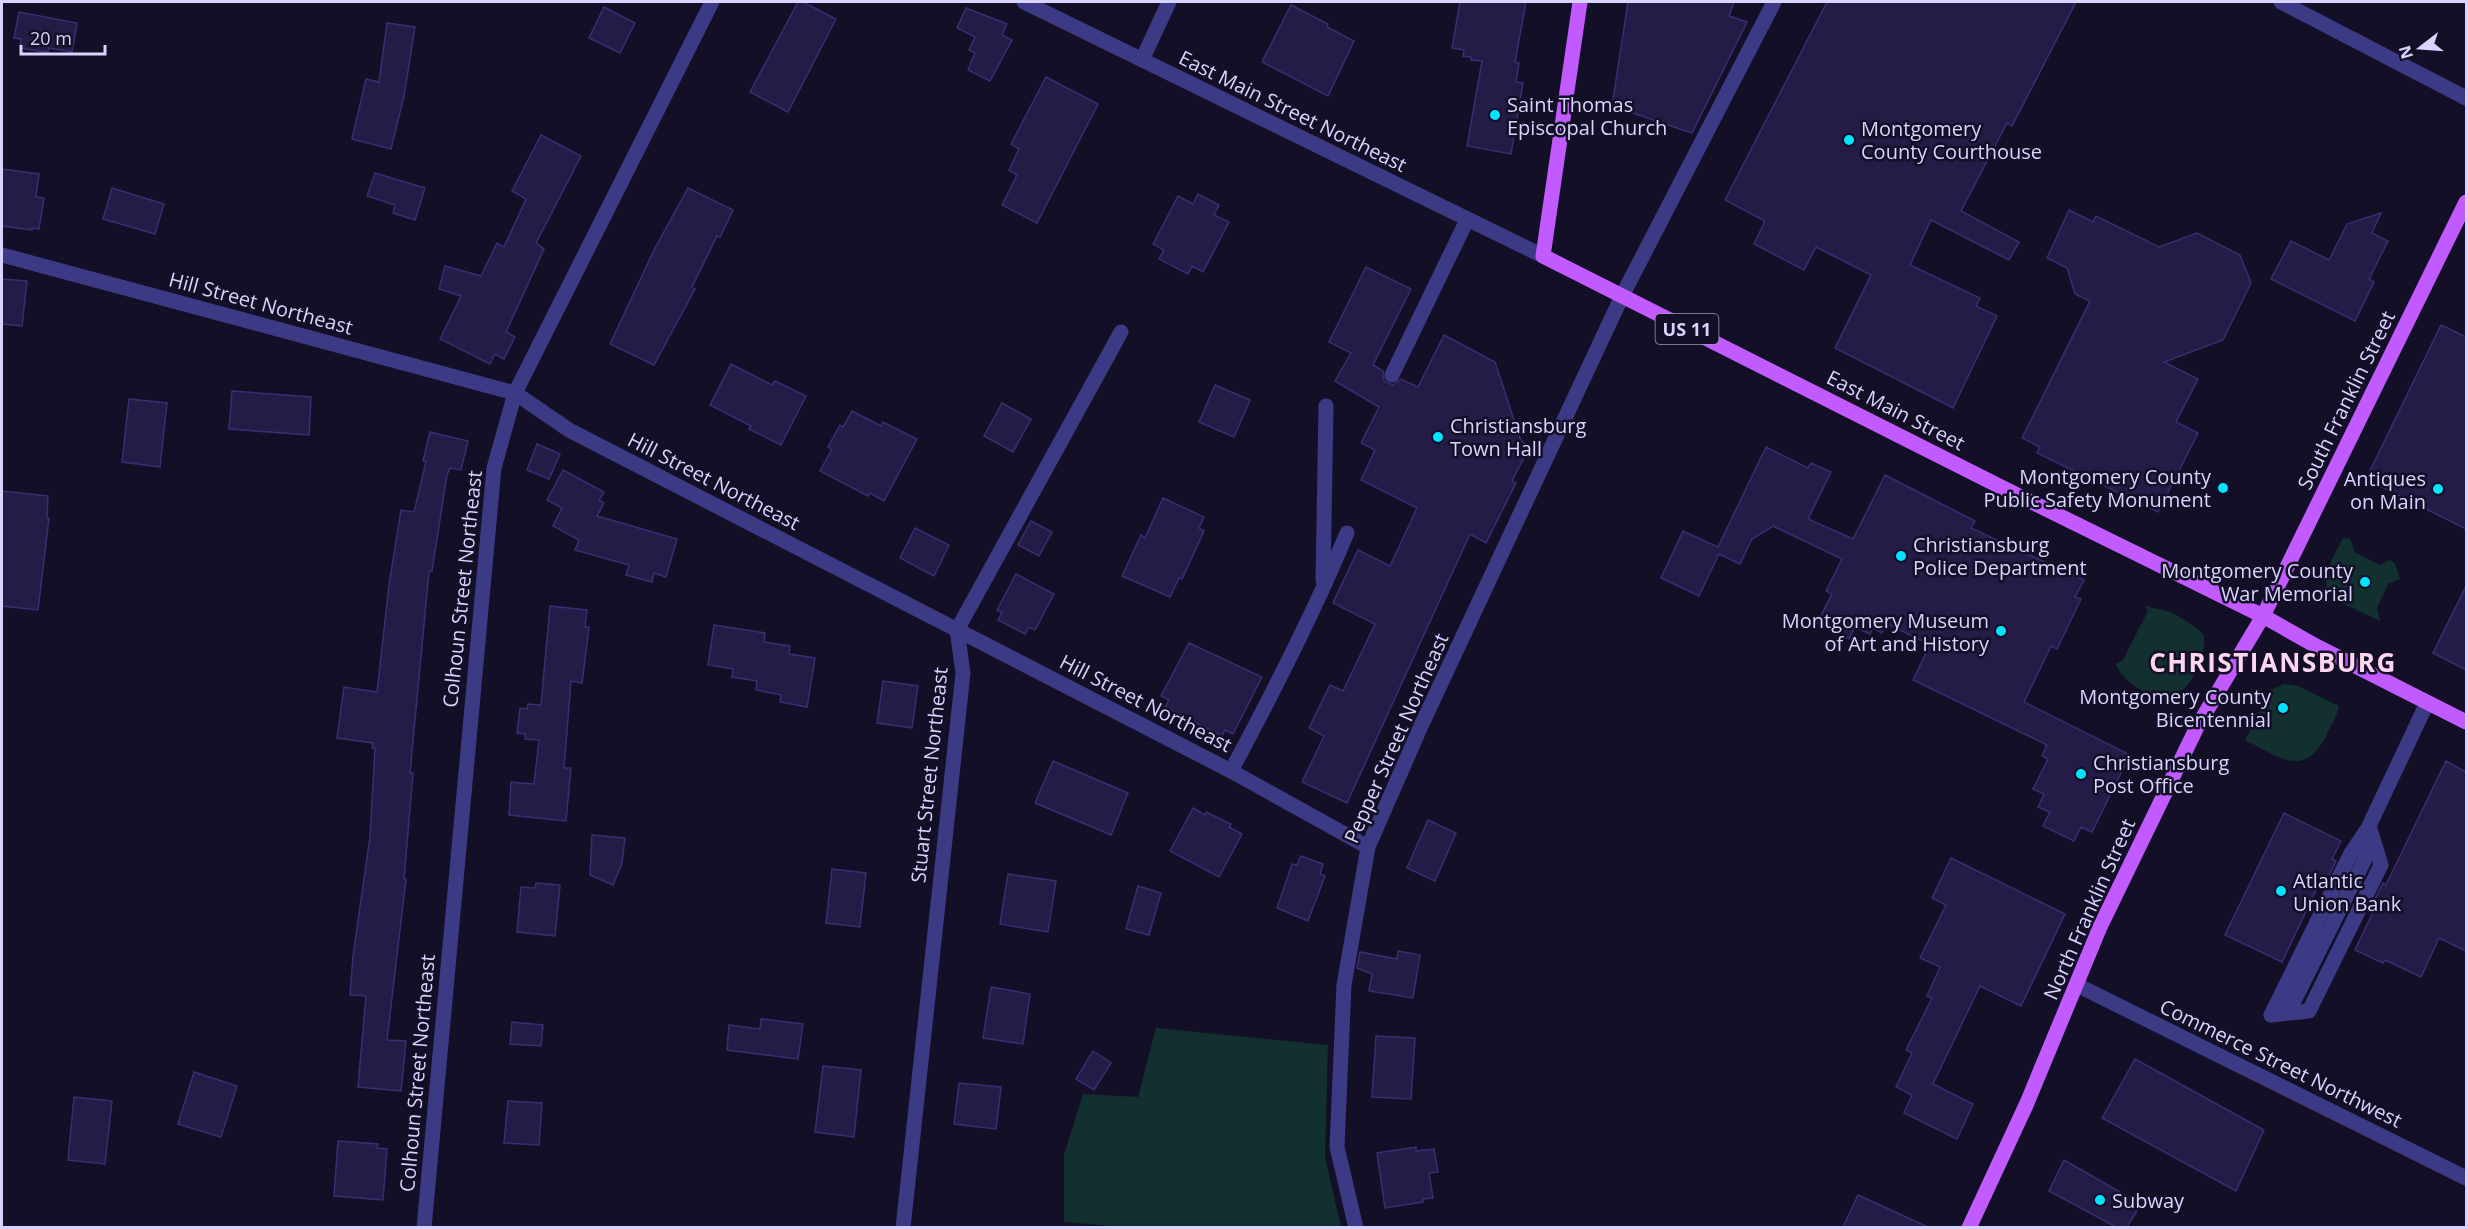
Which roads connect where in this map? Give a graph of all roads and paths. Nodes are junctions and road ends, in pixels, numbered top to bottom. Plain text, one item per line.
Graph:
1 (712, 2) edge
2 (1024, 2) edge
3 (1169, 2) edge
4 (1580, 2) edge
5 (1774, 2) edge
6 (2282, 2) edge
7 (1142, 60) junction
8 (2466, 98) edge
9 (2466, 202) edge
10 (1467, 220) junction
11 (2, 255) edge
12 (1543, 256) junction
13 (1622, 296) junction
14 (1121, 332) dead end
15 (1392, 375) dead end
16 (515, 393) junction
17 (1326, 406) dead end
18 (1347, 533) dead end
19 (1323, 589) junction
20 (2263, 615) junction
21 (957, 630) junction
22 (2427, 703) junction
23 (2466, 722) edge
24 (1231, 771) junction
25 (2369, 826) junction
26 (1368, 847) junction
27 (2077, 986) junction
28 (2466, 1178) edge
29 (424, 1227) edge
30 (903, 1227) edge
31 (1356, 1227) edge
32 (1969, 1227) edge

1 - 16 street, Colhoun Street Northeast
2 - 7 street, East Main Street Northeast
3 - 7 street
4 - 12 main road
5 - 13 street, Pepper Street Northeast
6 - 8 street
7 - 10 street, East Main Street Northeast
9 - 20 main road, South Franklin Street
10 - 12 street, East Main Street Northeast
10 - 15 street
11 - 16 street, Hill Street Northeast
12 - 13 main road, East Main Street / US 11
13 - 20 main road, East Main Street / US 11
13 - 26 street, Pepper Street Northeast
14 - 21 street
16 - 21 street, Hill Street Northeast
16 - 29 street, Colhoun Street Northeast
17 - 19 street
18 - 19 street
19 - 24 street
20 - 22 main road, US 11
20 - 27 main road, North Franklin Street
21 - 24 street, Hill Street Northeast
21 - 30 street, Stuart Street Northeast
22 - 23 main road, US 11
22 - 25 street
24 - 26 street, Hill Street Northeast
25 - 25 street
26 - 31 street, Pepper Street Northeast
27 - 28 street, Commerce Street Northwest
27 - 32 main road, North Franklin Street

